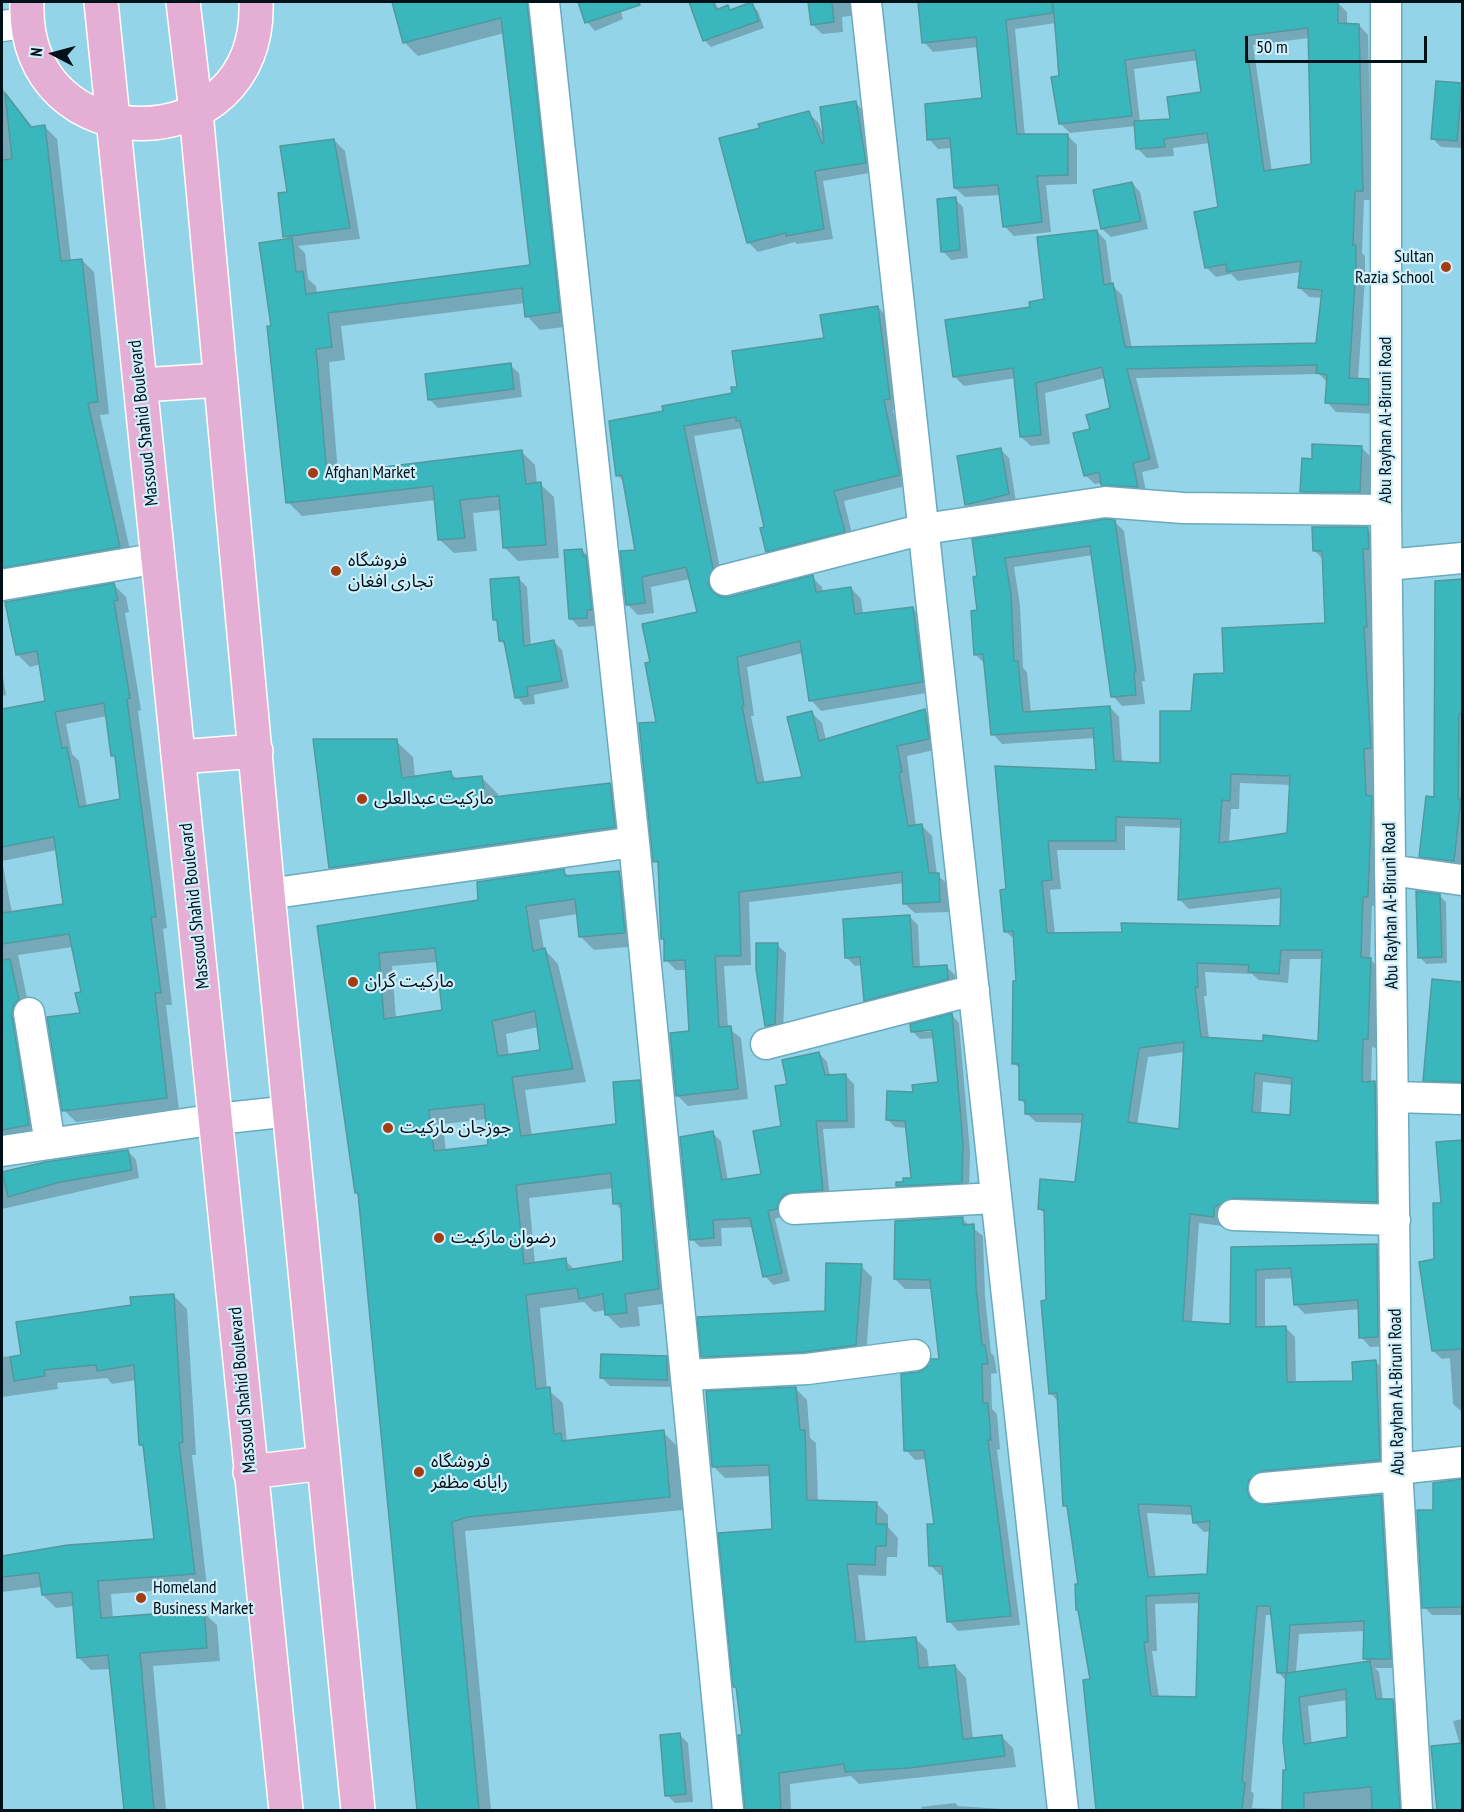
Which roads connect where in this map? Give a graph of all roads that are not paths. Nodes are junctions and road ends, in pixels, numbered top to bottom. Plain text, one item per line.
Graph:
1 (101, 2) edge
2 (183, 2) edge
3 (256, 2) edge
4 (544, 2) edge
5 (866, 2) edge
6 (1386, 2) edge
7 (18, 17) edge
8 (196, 112) junction
9 (112, 122) junction
10 (220, 380) junction
11 (141, 385) junction
12 (1386, 510) junction
13 (924, 529) junction
14 (159, 558) junction
15 (1462, 558) edge
16 (1387, 565) junction
17 (725, 580) dead end
18 (2, 585) edge
19 (256, 751) junction
20 (179, 757) junction
21 (634, 842) junction
22 (1390, 870) junction
23 (1462, 880) edge
24 (268, 894) junction
25 (974, 990) junction
26 (29, 1013) dead end
27 (766, 1044) dead end
28 (1394, 1097) junction
29 (1462, 1099) edge
30 (291, 1111) junction
31 (217, 1119) junction
32 (50, 1144) junction
33 (2, 1151) edge
34 (995, 1198) junction
35 (794, 1209) dead end
36 (1233, 1215) dead end
37 (1395, 1220) junction
38 (915, 1355) dead end
39 (686, 1375) junction
40 (1462, 1462) edge
41 (324, 1463) junction
42 (250, 1472) junction
43 (1398, 1473) junction
44 (1264, 1488) dead end
45 (286, 1810) edge
46 (358, 1810) edge
47 (729, 1810) edge
48 (1063, 1810) edge
49 (1417, 1810) edge

1 - 9 main road, Massoud Shahid Boulevard
2 - 8 main road
3 - 8 main road
4 - 21 street
5 - 13 street
6 - 12 street, Abu Rayhan Al-Biruni Road
7 - 9 main road
8 - 9 main road
8 - 10 main road
9 - 11 main road, Massoud Shahid Boulevard
10 - 11 main road
10 - 19 main road
11 - 14 main road, Massoud Shahid Boulevard
12 - 13 street
12 - 16 street, Abu Rayhan Al-Biruni Road
13 - 17 street
13 - 25 street
14 - 18 street
14 - 20 main road, Massoud Shahid Boulevard
15 - 16 street
16 - 22 street, Abu Rayhan Al-Biruni Road
19 - 20 main road
19 - 24 main road
20 - 31 main road, Massoud Shahid Boulevard
21 - 24 street
21 - 39 street
22 - 23 street
22 - 28 street, Abu Rayhan Al-Biruni Road
24 - 30 main road
25 - 27 street
25 - 34 street
26 - 32 street
28 - 29 street
28 - 37 street, Abu Rayhan Al-Biruni Road
30 - 31 street
30 - 41 main road
31 - 32 street
31 - 42 main road, Massoud Shahid Boulevard
32 - 33 street
34 - 35 street
34 - 48 street
36 - 37 street
37 - 43 street, Abu Rayhan Al-Biruni Road
38 - 39 street
39 - 47 street
40 - 43 street
41 - 42 main road
41 - 46 main road
42 - 45 main road, Massoud Shahid Boulevard
43 - 44 street
43 - 49 street, Abu Rayhan Al-Biruni Road

